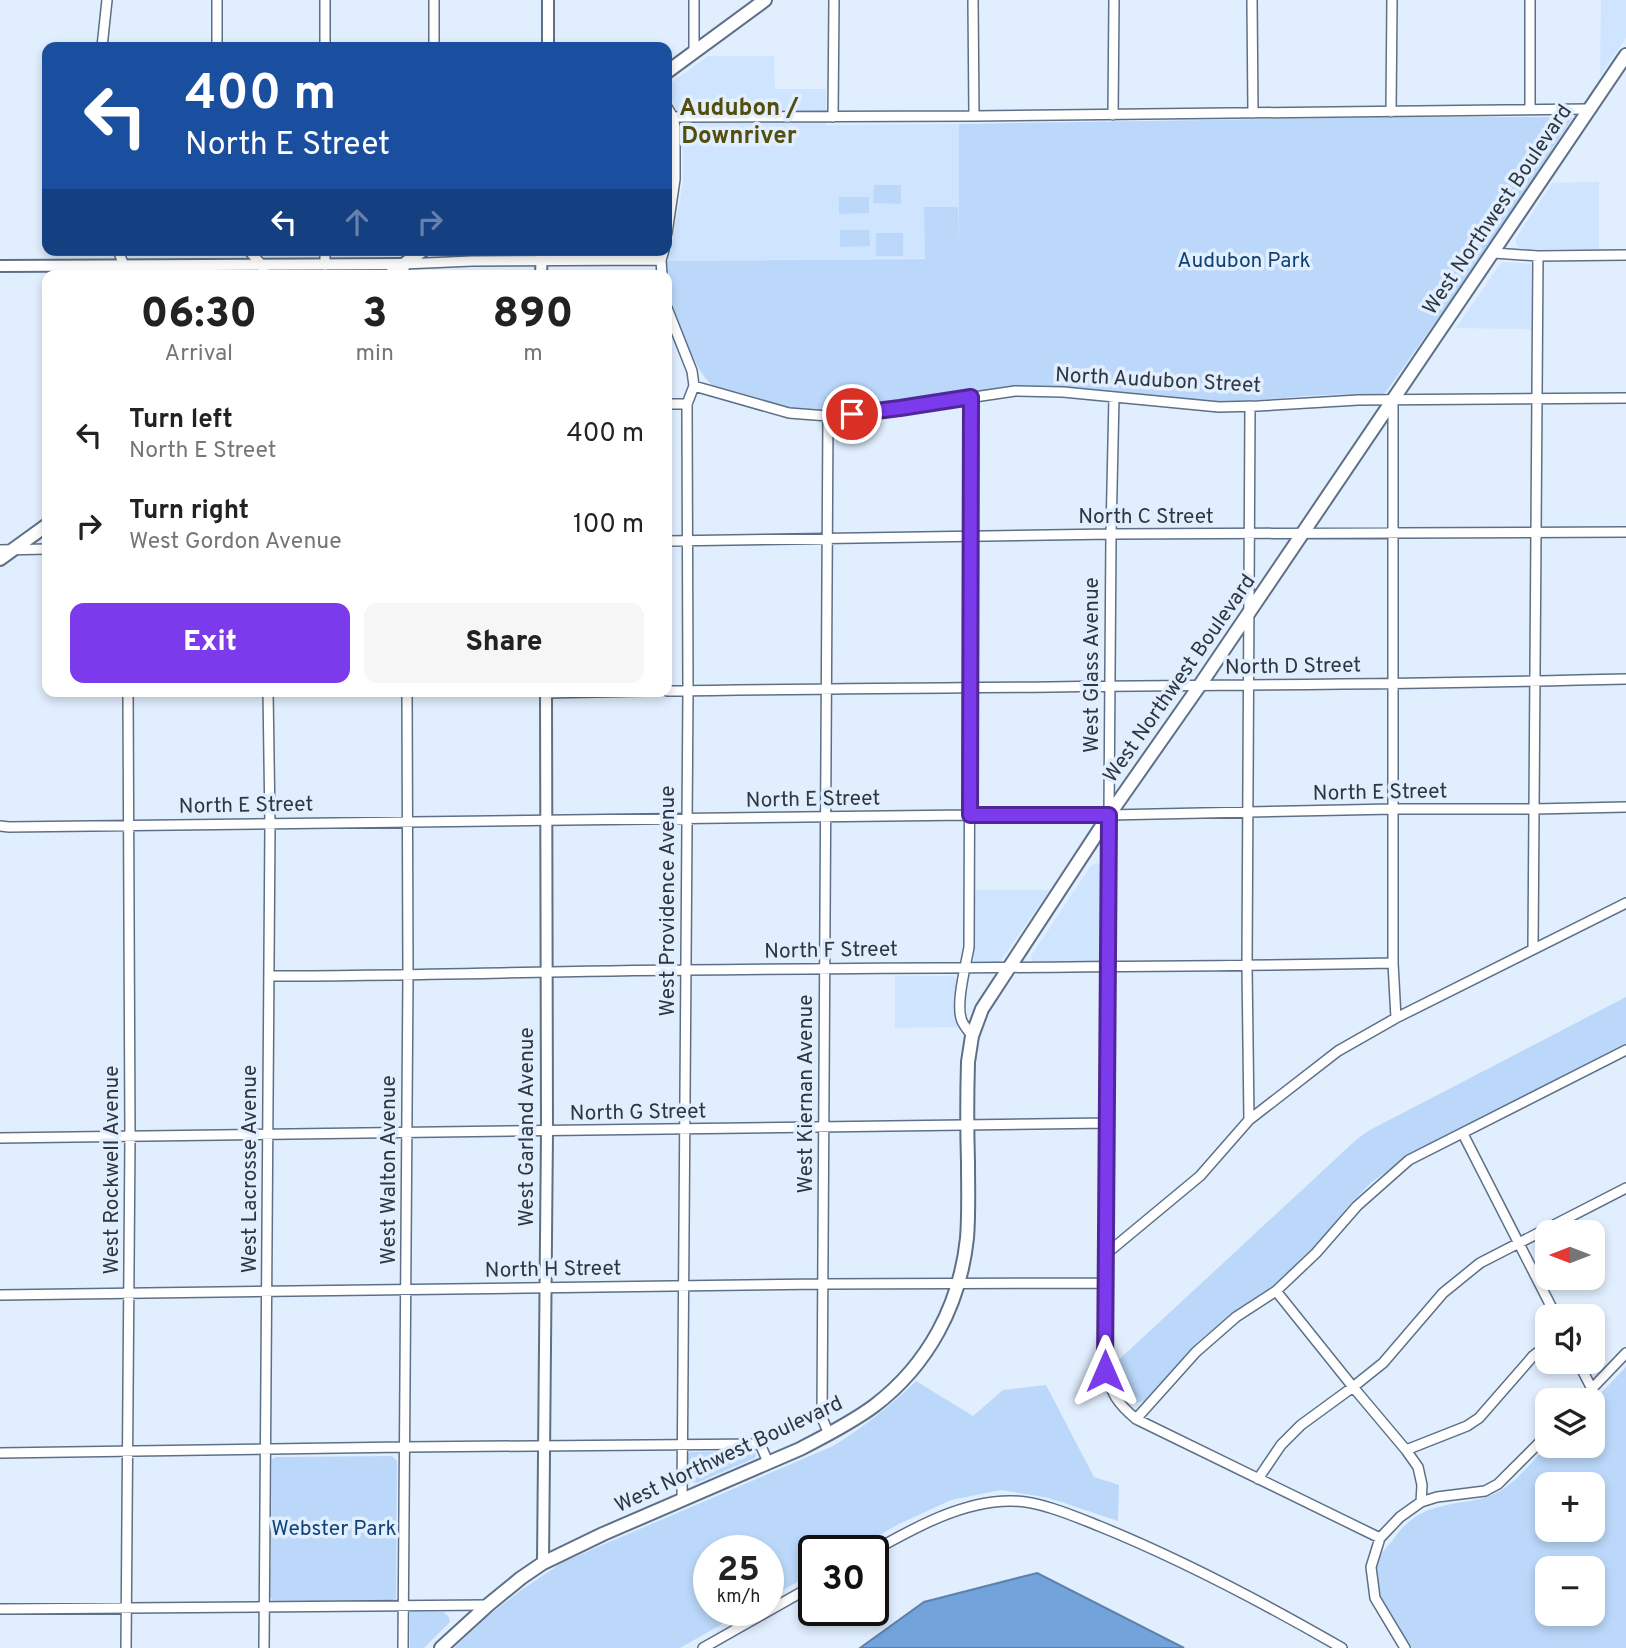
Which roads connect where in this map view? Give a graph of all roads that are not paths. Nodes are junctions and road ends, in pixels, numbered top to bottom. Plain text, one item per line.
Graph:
1 (107, 0) edge
2 (217, 0) edge
3 (325, 0) edge
4 (435, 0) edge
5 (548, 0) edge
6 (694, 0) edge
7 (765, 0) edge
8 (834, 0) edge
9 (973, 0) edge
10 (1114, 0) edge
11 (1252, 0) edge
12 (1392, 0) edge
13 (1530, 0) edge
14 (103, 42) edge
15 (216, 42) edge
16 (325, 42) edge
17 (434, 42) edge
18 (548, 42) edge
19 (694, 53) junction
20 (1626, 55) edge
21 (672, 68) edge
22 (1530, 109) junction
23 (1590, 109) junction
24 (1391, 112) junction
25 (1252, 113) junction
26 (1114, 115) junction
27 (673, 117) joint
28 (833, 117) junction
29 (974, 117) junction
30 (672, 203) edge
31 (1494, 253) junction
32 (1626, 255) edge
33 (325, 256) edge
34 (417, 256) edge
35 (542, 256) edge
36 (1538, 256) junction
37 (325, 265) junction
38 (0, 266) edge
39 (124, 270) edge
40 (263, 270) edge
41 (404, 270) edge
42 (672, 321) edge
43 (694, 386) junction
44 (971, 397) junction
45 (1114, 397) junction
46 (1626, 398) edge
47 (1537, 399) junction
48 (1393, 400) junction
49 (672, 404) edge
50 (687, 404) junction
51 (1250, 406) junction
52 (828, 416) junction
53 (42, 529) edge
54 (1536, 532) junction
55 (1626, 532) edge
56 (1393, 533) junction
57 (1111, 534) junction
58 (1251, 534) junction
59 (1302, 534) junction
60 (971, 536) junction
61 (827, 539) junction
62 (688, 540) junction
63 (672, 541) edge
64 (14, 549) junction
65 (42, 549) edge
66 (0, 550) edge
67 (0, 559) edge
68 (1249, 614) junction
69 (1626, 679) edge
70 (1535, 681) junction
71 (1393, 683) junction
72 (1110, 685) junction
73 (1200, 685) junction
74 (1249, 685) junction
75 (970, 687) junction
76 (826, 689) junction
77 (672, 691) edge
78 (688, 691) junction
79 (128, 697) edge
80 (268, 697) edge
81 (407, 697) edge
82 (546, 697) edge
83 (1626, 807) edge
84 (1393, 809) junction
85 (1534, 809) junction
86 (1248, 813) junction
87 (970, 815) junction
88 (1109, 815) junction
89 (825, 818) junction
90 (687, 819) junction
91 (547, 820) junction
92 (408, 821) junction
93 (270, 824) junction
94 (0, 825) edge
95 (130, 825) junction
96 (1626, 903) edge
97 (1533, 948) junction
98 (1393, 963) junction
99 (1108, 966) junction
100 (1247, 966) junction
101 (966, 968) junction
102 (1008, 968) junction
103 (823, 969) junction
104 (685, 970) junction
105 (547, 973) junction
106 (408, 975) junction
107 (269, 976) junction
108 (1396, 1018) junction
109 (972, 1036) junction
110 (1626, 1050) edge
111 (1249, 1120) junction
112 (1108, 1124) junction
113 (967, 1126) junction
114 (823, 1127) junction
115 (684, 1130) junction
116 (547, 1131) junction
117 (407, 1133) junction
118 (267, 1134) junction
119 (1463, 1134) junction
120 (130, 1137) junction
121 (0, 1138) edge
122 (1626, 1188) edge
123 (1519, 1242) junction
124 (1106, 1254) junction
125 (1106, 1283) junction
126 (822, 1284) junction
127 (958, 1284) junction
128 (545, 1287) junction
129 (683, 1287) junction
130 (405, 1289) junction
131 (1276, 1291) junction
132 (267, 1292) junction
133 (128, 1294) junction
134 (0, 1295) edge
135 (1550, 1304) edge
136 (1626, 1353) edge
137 (1535, 1354) edge
138 (1353, 1387) junction
139 (1593, 1388) edge
140 (1136, 1419) junction
141 (829, 1434) junction
142 (682, 1444) junction
143 (544, 1446) junction
144 (405, 1447) junction
145 (1535, 1447) edge
146 (266, 1449) junction
147 (1406, 1450) junction
148 (127, 1451) junction
149 (0, 1453) edge
150 (768, 1462) junction
151 (1258, 1479) junction
152 (682, 1500) junction
153 (1421, 1502) junction
154 (1380, 1538) junction
155 (889, 1543) edge
156 (543, 1563) junction
157 (798, 1595) edge
158 (404, 1605) junction
159 (488, 1605) junction
160 (265, 1607) junction
161 (127, 1608) junction
162 (0, 1609) edge
163 (126, 1648) edge
164 (264, 1648) edge
165 (403, 1648) edge
166 (441, 1648) edge
167 (703, 1648) edge
168 (1342, 1648) edge
169 (1405, 1648) edge

1 - 14 street
2 - 15 street
3 - 16 street
4 - 17 street
5 - 18 street
6 - 19 street
7 - 19 main road
8 - 28 street
9 - 29 street
10 - 26 street
11 - 25 street
12 - 24 street
13 - 22 street
19 - 21 main road
20 - 23 main road, West Northwest Boulevard
22 - 23 street
22 - 24 street
23 - 31 main road, West Northwest Boulevard
24 - 25 street
25 - 26 street
26 - 29 street
27 - 28 street
27 - 30 street
28 - 29 street
31 - 36 street
31 - 48 main road, West Northwest Boulevard
32 - 36 street
33 - 37 street
34 - 41 main road
35 - 41 street
36 - 47 street
37 - 40 street
37 - 41 street
38 - 39 street
39 - 40 street
42 - 43 street
43 - 50 street, West Providence Avenue
43 - 52 street, North Audubon Street
44 - 45 street, North Audubon Street
44 - 52 street, North Audubon Street
44 - 60 street
45 - 51 street, North Audubon Street
45 - 57 street, West Glass Avenue
46 - 47 street, North Audubon Street
47 - 48 street, North Audubon Street
47 - 54 street
48 - 51 street, North Audubon Street
48 - 56 street
48 - 59 main road, West Northwest Boulevard
49 - 50 street
50 - 62 street, West Providence Avenue
51 - 58 street
52 - 61 street, West Kiernan Avenue
53 - 64 main road
54 - 55 street, North C Street
54 - 56 street, North C Street
54 - 70 street
56 - 59 street, North C Street
56 - 71 street
57 - 58 street, North C Street
57 - 60 street, North C Street
57 - 72 street, West Glass Avenue
58 - 59 street, North C Street
58 - 68 street
59 - 68 main road, West Northwest Boulevard
60 - 61 street, North C Street
60 - 75 street
61 - 62 street, North C Street
61 - 76 street, West Kiernan Avenue
62 - 63 street, North C Street
62 - 78 street, West Providence Avenue
64 - 65 street
64 - 66 street
64 - 67 main road
68 - 73 main road, West Northwest Boulevard
68 - 74 street
69 - 70 street, North D Street
70 - 71 street, North D Street
70 - 85 street
71 - 74 street, North D Street
71 - 84 street
72 - 73 street, North D Street
72 - 75 street, North D Street
72 - 88 street, West Glass Avenue
73 - 74 street, North D Street
73 - 88 main road, West Northwest Boulevard
74 - 86 street
75 - 76 street, North D Street
75 - 87 street
76 - 78 street, North D Street
76 - 89 street, West Kiernan Avenue
77 - 78 street, North D Street
78 - 90 street, West Providence Avenue
79 - 95 street, West Rockwell Avenue
80 - 93 street, West Lacrosse Avenue
81 - 92 street, West Walton Avenue
82 - 91 street, West Garland Avenue
83 - 85 street, North E Street
84 - 85 street, North E Street
84 - 86 street, North E Street
84 - 98 street
85 - 97 street
86 - 88 street, North E Street
86 - 100 street
87 - 88 street, North E Street
87 - 89 street, North E Street
87 - 101 street
88 - 99 street, West Glass Avenue
88 - 102 main road, West Northwest Boulevard
89 - 90 street, North E Street
89 - 103 street, West Kiernan Avenue
90 - 91 street, North E Street
90 - 104 street, West Providence Avenue
91 - 92 street, North E Street
91 - 105 street, West Garland Avenue
92 - 93 street, North E Street
92 - 106 street, West Walton Avenue
93 - 95 street, North E Street
93 - 107 street, West Lacrosse Avenue
94 - 95 street, North E Street
95 - 120 street, West Rockwell Avenue
96 - 97 street
97 - 108 street
98 - 100 street, North F Street
98 - 108 street
99 - 100 street, North F Street
99 - 102 street, North F Street
99 - 112 street, West Glass Avenue
100 - 111 street
101 - 102 street, North F Street
101 - 103 street, North F Street
101 - 109 street
102 - 109 main road, West Northwest Boulevard
103 - 104 street, North F Street
103 - 114 street, West Kiernan Avenue
104 - 105 street, North F Street
104 - 115 street, West Providence Avenue
105 - 106 street, North F Street
105 - 116 street, West Garland Avenue
106 - 107 street, North F Street
106 - 117 street, West Walton Avenue
107 - 118 street, West Lacrosse Avenue
108 - 111 street
109 - 113 main road, West Northwest Boulevard
110 - 119 street
111 - 124 street
112 - 113 street, North G Street
112 - 124 street, West Glass Avenue
113 - 114 street, North G Street
113 - 127 main road, West Northwest Boulevard
114 - 115 street, North G Street
114 - 126 street, West Kiernan Avenue
115 - 116 street, North G Street
115 - 129 street, West Providence Avenue
116 - 117 street, North G Street
116 - 128 street, West Garland Avenue
117 - 118 street, North G Street
117 - 130 street, West Walton Avenue
118 - 120 street, North G Street
118 - 132 street, West Lacrosse Avenue
119 - 123 street
119 - 131 street
120 - 121 street, North G Street
120 - 133 street, West Rockwell Avenue
122 - 123 street
123 - 135 street
123 - 138 street
124 - 125 street, West Glass Avenue
125 - 127 street, North H Street
125 - 140 street, West Glass Avenue
126 - 127 street, North H Street
126 - 129 street, North H Street
126 - 141 street, West Kiernan Avenue
127 - 141 main road, West Northwest Boulevard
128 - 129 street, North H Street
128 - 130 street, North H Street
128 - 143 street, West Garland Avenue
129 - 142 street, West Providence Avenue
130 - 132 street, North H Street
130 - 144 street, West Walton Avenue
131 - 138 street
131 - 140 street
132 - 133 street, North H Street
132 - 146 street, West Lacrosse Avenue
133 - 134 street, North H Street
133 - 148 street, West Rockwell Avenue
136 - 139 street
137 - 147 street
138 - 147 street
138 - 151 street
140 - 151 street
141 - 150 main road, West Northwest Boulevard
142 - 143 street
142 - 150 street
142 - 152 street, West Providence Avenue
143 - 144 street
143 - 156 street, West Garland Avenue
144 - 146 street
144 - 158 street, West Walton Avenue
145 - 153 street
146 - 148 street
146 - 160 street, West Lacrosse Avenue
147 - 153 street
148 - 149 street
148 - 161 street, West Rockwell Avenue
150 - 152 main road, West Northwest Boulevard
151 - 154 street
152 - 156 main road, West Northwest Boulevard
153 - 154 street
154 - 169 street
155 - 168 street
156 - 159 main road, West Northwest Boulevard
157 - 167 street
158 - 159 street
158 - 160 street
158 - 165 street, West Walton Avenue
159 - 166 main road, West Northwest Boulevard
160 - 161 street
160 - 164 street, West Lacrosse Avenue
161 - 162 street
161 - 163 street, West Rockwell Avenue

